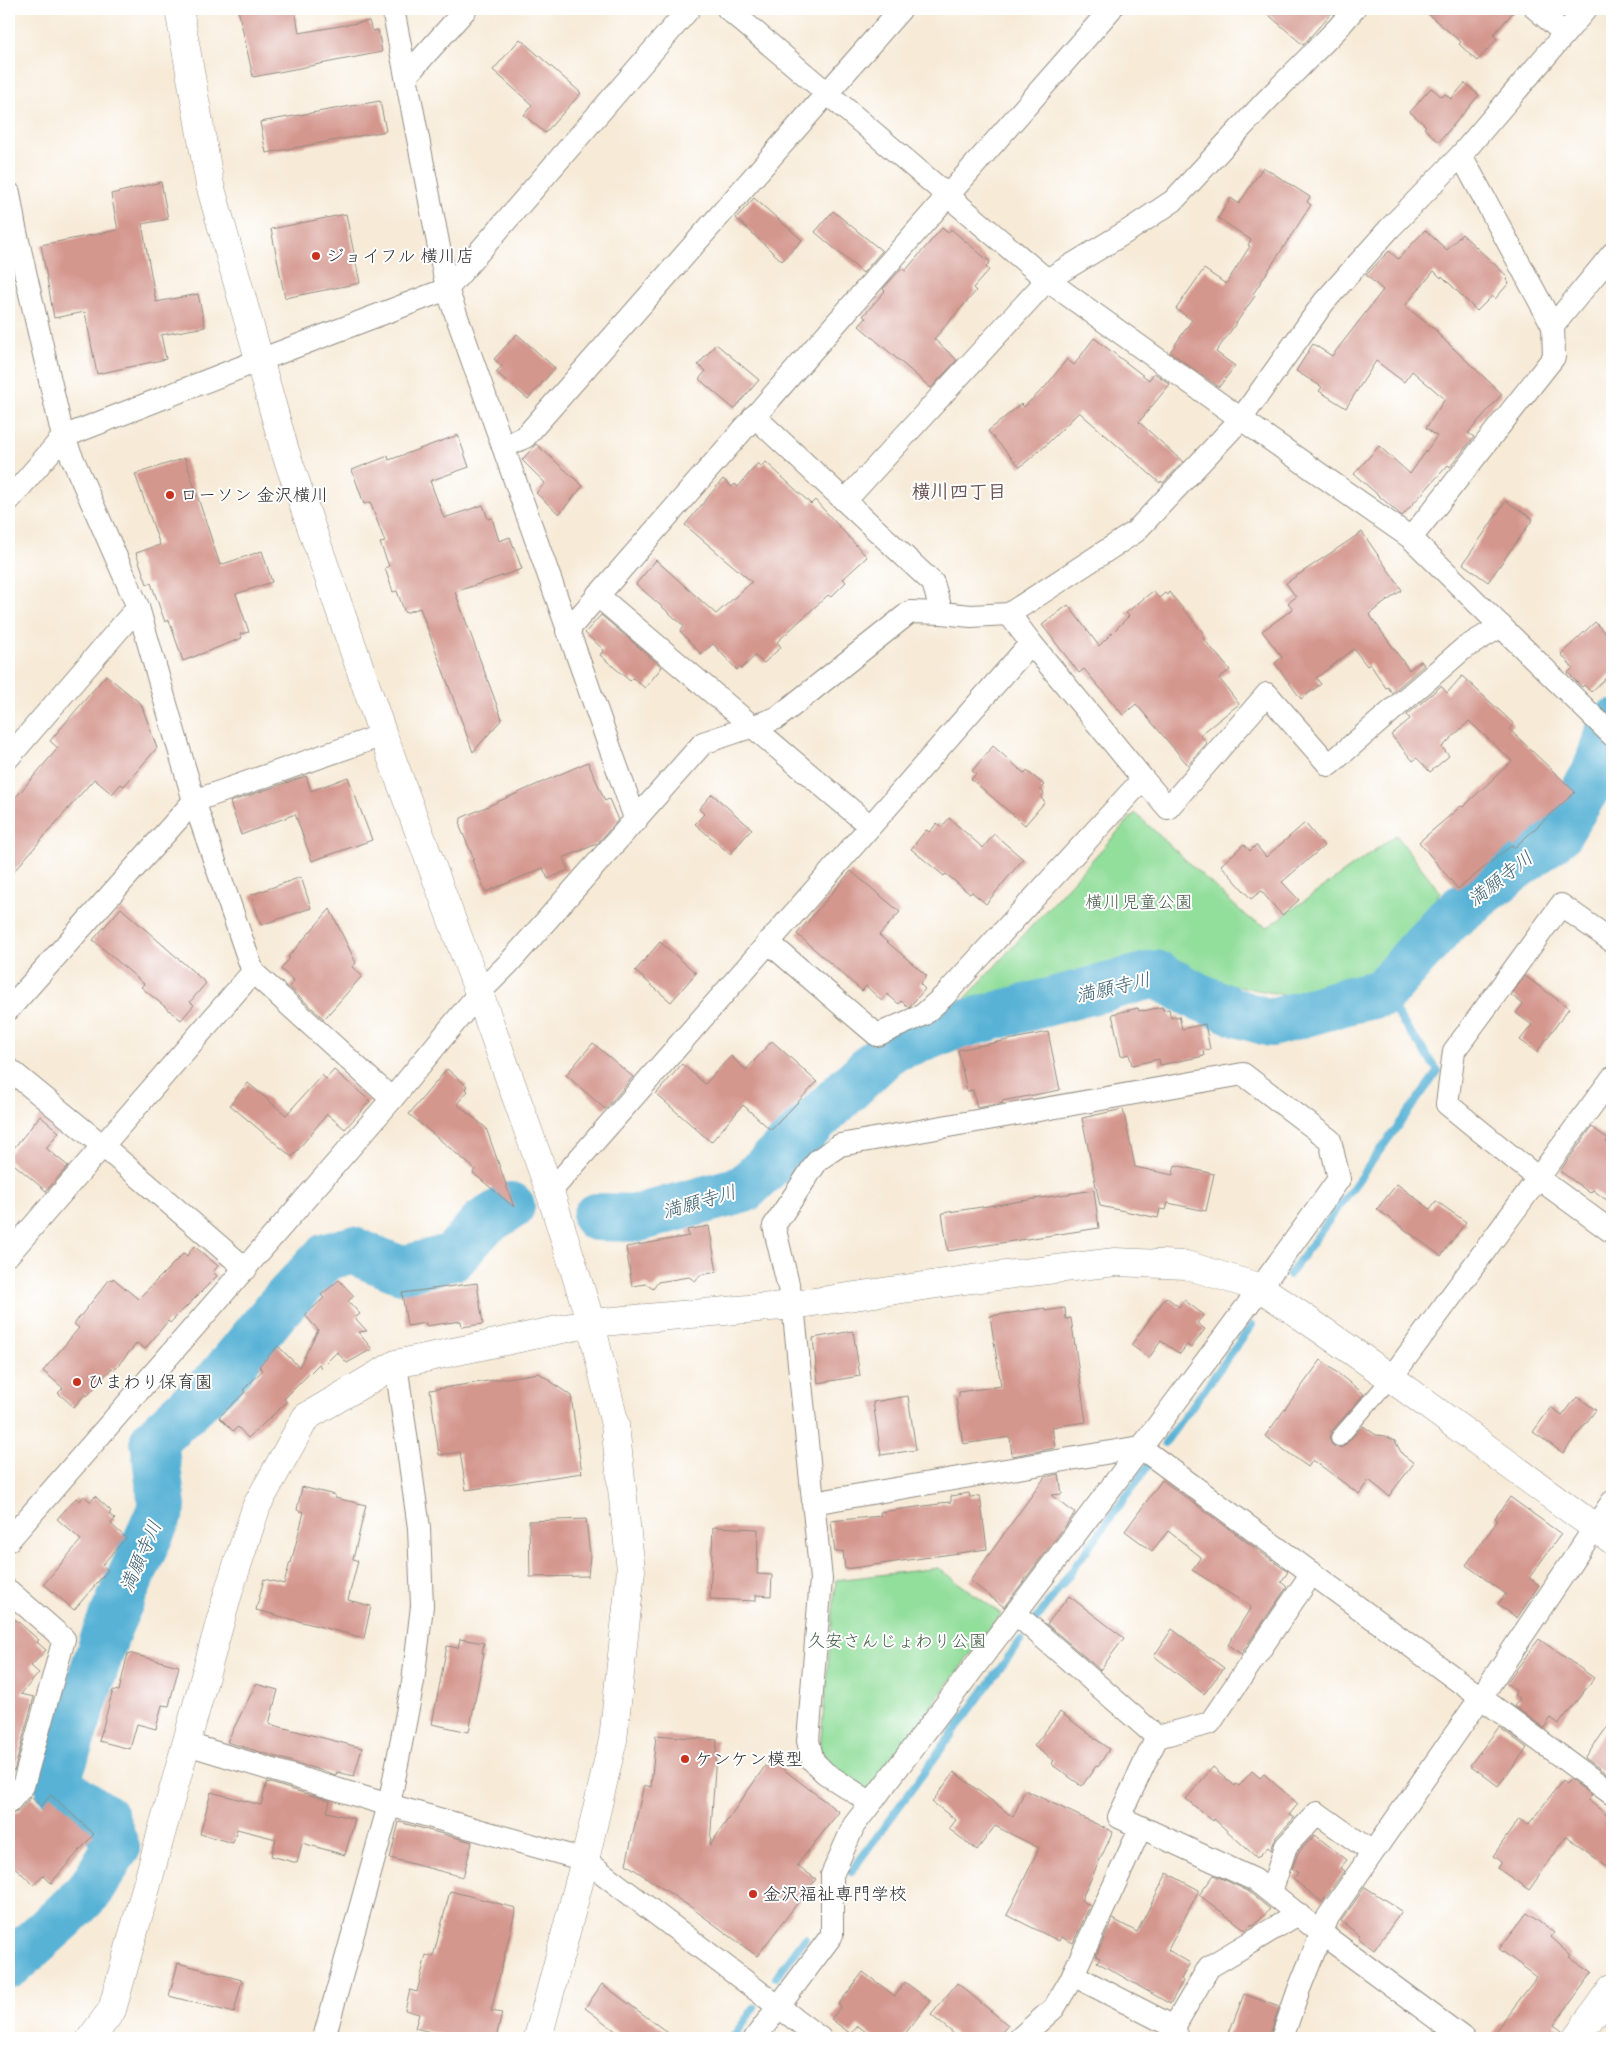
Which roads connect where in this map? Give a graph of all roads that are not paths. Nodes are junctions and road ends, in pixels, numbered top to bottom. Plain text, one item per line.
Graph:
1 (178, 9) edge
2 (393, 9) edge
3 (466, 9) edge
4 (689, 9) edge
5 (728, 9) edge
6 (901, 9) edge
7 (1111, 9) edge
8 (1354, 9) edge
9 (1536, 9) edge
10 (1586, 9) edge
11 (1564, 33) junction
12 (406, 76) junction
13 (827, 93) junction
14 (1461, 155) junction
15 (9, 193) edge
16 (947, 194) junction
17 (12, 232) edge
18 (1612, 254) edge
19 (1047, 280) junction
20 (447, 289) junction
21 (1554, 326) junction
22 (260, 360) junction
23 (754, 416) junction
24 (1241, 419) junction
25 (63, 437) junction
26 (504, 447) junction
27 (9, 500) edge
28 (845, 501) junction
29 (1411, 538) junction
30 (597, 595) junction
31 (138, 607) junction
32 (942, 613) junction
33 (1009, 614) junction
34 (1501, 626) junction
35 (567, 630) junction
36 (1031, 643) junction
37 (752, 726) junction
38 (1605, 729) edge
39 (383, 734) junction
40 (9, 757) edge
41 (1143, 779) junction
42 (194, 801) junction
43 (636, 820) junction
44 (870, 826) junction
45 (1612, 941) edge
46 (768, 942) junction
47 (253, 972) junction
48 (480, 993) junction
49 (9, 1010) edge
50 (9, 1069) edge
51 (1612, 1078) edge
52 (392, 1099) junction
53 (104, 1146) junction
54 (1538, 1178) junction
55 (550, 1192) junction
56 (1612, 1232) edge
57 (9, 1254) edge
58 (246, 1269) junction
59 (1261, 1288) junction
60 (793, 1305) junction
61 (591, 1323) junction
62 (396, 1364) junction
63 (1391, 1378) junction
64 (1339, 1438) dead end
65 (1140, 1447) junction
66 (1612, 1502) edge
67 (813, 1503) junction
68 (1603, 1533) edge
69 (9, 1540) edge
70 (1312, 1573) junction
71 (9, 1591) edge
72 (1015, 1613) junction
73 (1481, 1697) junction
74 (1158, 1737) junction
75 (187, 1744) junction
76 (1612, 1794) edge
77 (9, 1802) edge
78 (871, 1803) junction
79 (389, 1805) junction
80 (1142, 1827) junction
81 (1372, 1852) junction
82 (585, 1860) junction
83 (1271, 1892) junction
84 (1298, 1914) junction
85 (1321, 1933) junction
86 (1073, 1975) junction
87 (1612, 1988) edge
88 (779, 2006) junction
89 (1176, 2032) edge
90 (91, 2038) edge
91 (324, 2038) edge
92 (538, 2038) edge
93 (755, 2038) edge
94 (820, 2038) edge
95 (1020, 2038) edge
96 (1282, 2038) edge
97 (1463, 2038) edge
98 (1576, 2038) edge

1 - 22 street
2 - 12 street
3 - 12 street
4 - 20 street
5 - 13 street
6 - 13 street
7 - 16 street
8 - 19 street
9 - 11 street
10 - 11 street
11 - 14 street
12 - 20 street
13 - 16 street
13 - 26 street
14 - 21 street
14 - 24 street
15 - 17 street
16 - 19 street
16 - 23 street
17 - 25 street
18 - 21 street
19 - 24 street
19 - 28 street
20 - 22 street
20 - 26 street
21 - 29 street
22 - 25 street
22 - 39 street
23 - 28 street
23 - 30 street
24 - 29 street
24 - 33 street
25 - 27 street
25 - 31 street
26 - 35 street
28 - 32 street
29 - 34 street
30 - 35 street
30 - 37 street
31 - 40 street
31 - 42 street
32 - 33 street
32 - 37 street
33 - 36 street
34 - 38 street
34 - 41 street
35 - 43 street
36 - 41 street
36 - 44 street
37 - 43 street
37 - 44 street
39 - 42 street
39 - 48 street
41 - 46 street
42 - 47 street
42 - 49 street
43 - 48 street
44 - 46 street
45 - 54 street
46 - 55 street
47 - 52 street
47 - 53 street
48 - 52 street
48 - 55 street
50 - 53 street
51 - 54 street
52 - 58 street
53 - 57 street
53 - 58 street
54 - 56 street
54 - 63 street
55 - 61 street
58 - 69 street
59 - 60 street
59 - 60 street
59 - 63 street
59 - 65 street
60 - 61 street
60 - 67 street
61 - 62 street
61 - 82 street
62 - 75 street
62 - 79 street
63 - 64 street
63 - 68 street
65 - 67 street
65 - 70 street
65 - 72 street
66 - 68 street
67 - 78 street
68 - 73 street
70 - 73 street
70 - 74 street
71 - 77 street
72 - 74 street
72 - 78 street
73 - 76 street
73 - 81 street
74 - 80 street
75 - 79 street
75 - 90 street
78 - 88 street
79 - 82 street
79 - 91 street
80 - 83 street
80 - 86 street
81 - 83 street
81 - 85 street
82 - 88 street
82 - 92 street
83 - 84 street
84 - 85 street
84 - 89 street
85 - 96 street
85 - 97 street
86 - 89 street
86 - 95 street
87 - 98 street
88 - 93 street
88 - 94 street

